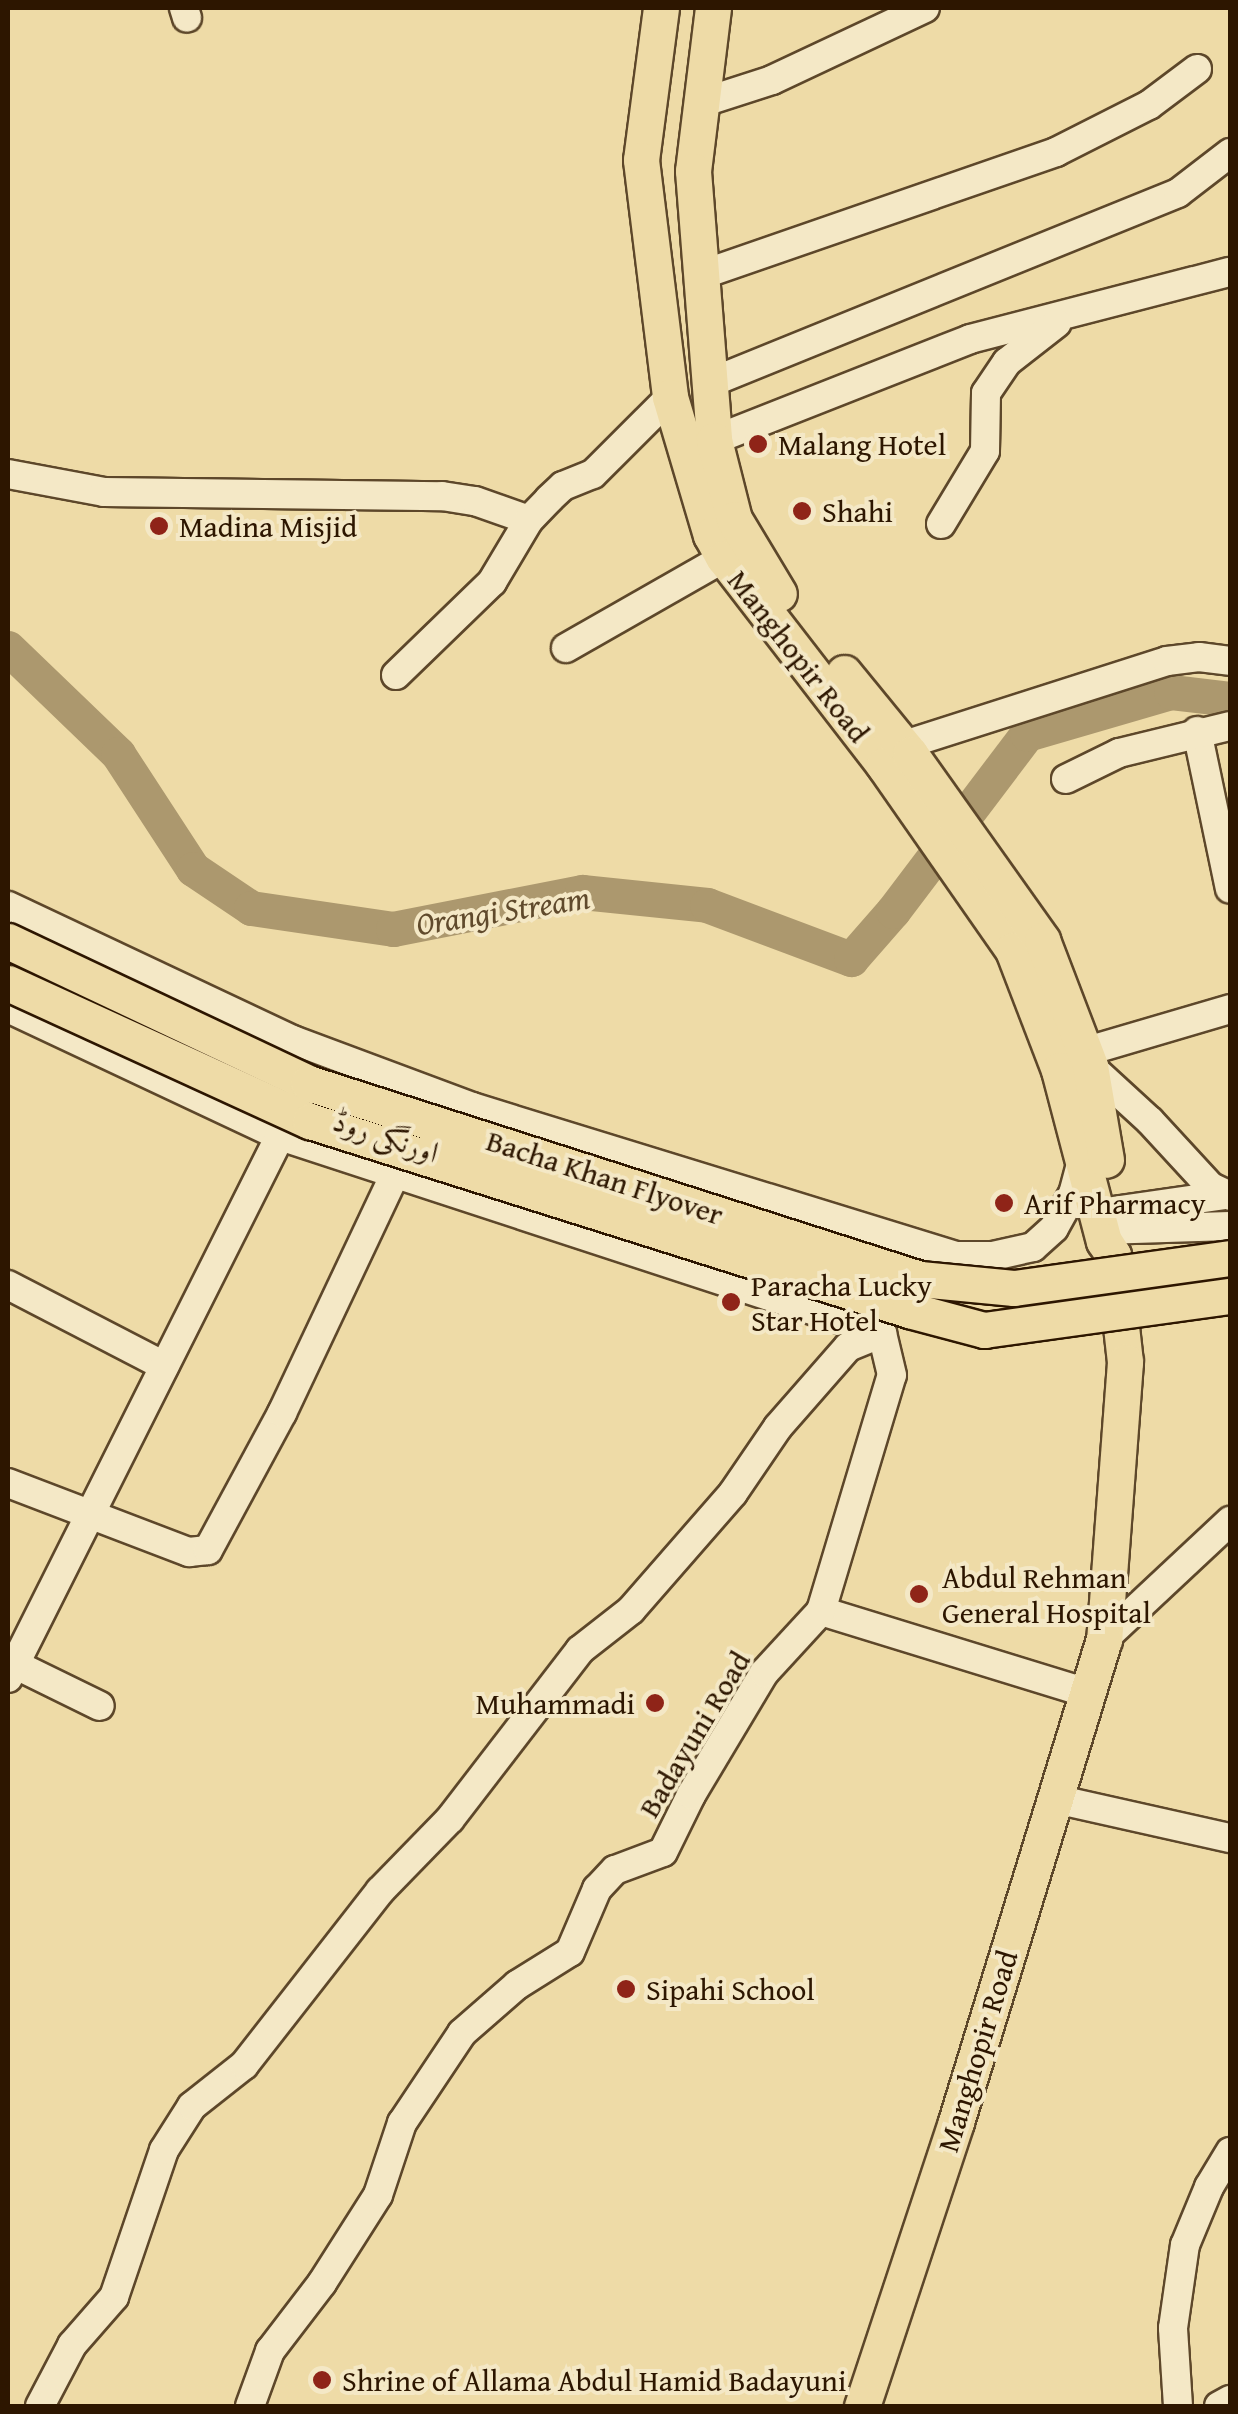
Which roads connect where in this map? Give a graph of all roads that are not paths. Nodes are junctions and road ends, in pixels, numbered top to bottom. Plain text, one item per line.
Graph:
1 (661, 8) edge
2 (712, 8) edge
3 (925, 8) edge
4 (1198, 69) dead end
5 (701, 104) junction
6 (1230, 153) edge
7 (1230, 272) edge
8 (702, 275) junction
9 (1066, 315) junction
10 (712, 382) junction
11 (670, 397) junction
12 (714, 440) junction
13 (8, 474) edge
14 (529, 520) junction
15 (941, 524) dead end
16 (724, 558) junction
17 (566, 648) dead end
18 (1230, 661) edge
19 (396, 674) dead end
20 (1230, 726) edge
21 (1197, 731) junction
22 (898, 755) junction
23 (1066, 779) dead end
24 (1230, 889) edge
25 (8, 906) edge
26 (8, 941) edge
27 (1028, 945) junction
28 (8, 983) edge
29 (8, 1008) edge
30 (1230, 1009) edge
31 (1087, 1059) junction
32 (280, 1136) junction
33 (1084, 1154) junction
34 (395, 1174) junction
35 (1228, 1195) edge
36 (1230, 1226) edge
37 (1110, 1227) junction
38 (1230, 1258) edge
39 (8, 1284) edge
40 (1230, 1296) edge
41 (882, 1333) junction
42 (164, 1366) junction
43 (8, 1484) edge
44 (92, 1512) junction
45 (1230, 1521) edge
46 (821, 1611) junction
47 (1104, 1639) junction
48 (10, 1668) edge
49 (1087, 1694) junction
50 (100, 1706) dead end
51 (1055, 1799) junction
52 (1230, 1838) edge
53 (1230, 2152) edge
54 (1230, 2400) edge
55 (40, 2406) edge
56 (250, 2406) edge
57 (862, 2406) edge
58 (1178, 2406) edge
59 (1219, 2406) edge

1 - 11 main road, Manghopir Road
2 - 5 main road, Manghopir Road
3 - 5 street
4 - 8 street
5 - 8 main road, Manghopir Road
6 - 10 street
7 - 9 street
8 - 10 main road, Manghopir Road
9 - 12 street
9 - 15 street
10 - 12 main road, Manghopir Road
11 - 14 street
11 - 16 main road, Manghopir Road
12 - 22 main road, Manghopir Road
13 - 14 street
14 - 19 street
16 - 17 street
16 - 22 main road, Manghopir Road
18 - 22 street
20 - 21 street
21 - 23 street
21 - 24 street
22 - 27 main road, Manghopir Road
25 - 33 street, اورنگی روڈ
26 - 38 main road, Bacha Khan Flyover, bridge
27 - 31 main road, Manghopir Road
27 - 33 main road, Manghopir Road
28 - 40 main road, Bacha Khan Flyover, bridge
29 - 32 street, اورنگی روڈ
30 - 31 street
31 - 35 street
31 - 37 main road, Manghopir Road
32 - 34 street, اورنگی روڈ
32 - 42 street
33 - 37 main road, Manghopir Road
34 - 41 street, اورنگی روڈ
34 - 44 street
35 - 37 street
36 - 37 street
37 - 47 main road, Manghopir Road
39 - 42 street
41 - 46 street
41 - 55 street
42 - 44 street
43 - 44 street
44 - 48 street
45 - 47 street
46 - 49 street
46 - 56 street, Badayuni Road
47 - 49 main road, Manghopir Road
48 - 50 street
49 - 51 main road, Manghopir Road
51 - 52 street
51 - 57 main road, Manghopir Road
53 - 58 street
54 - 59 street

